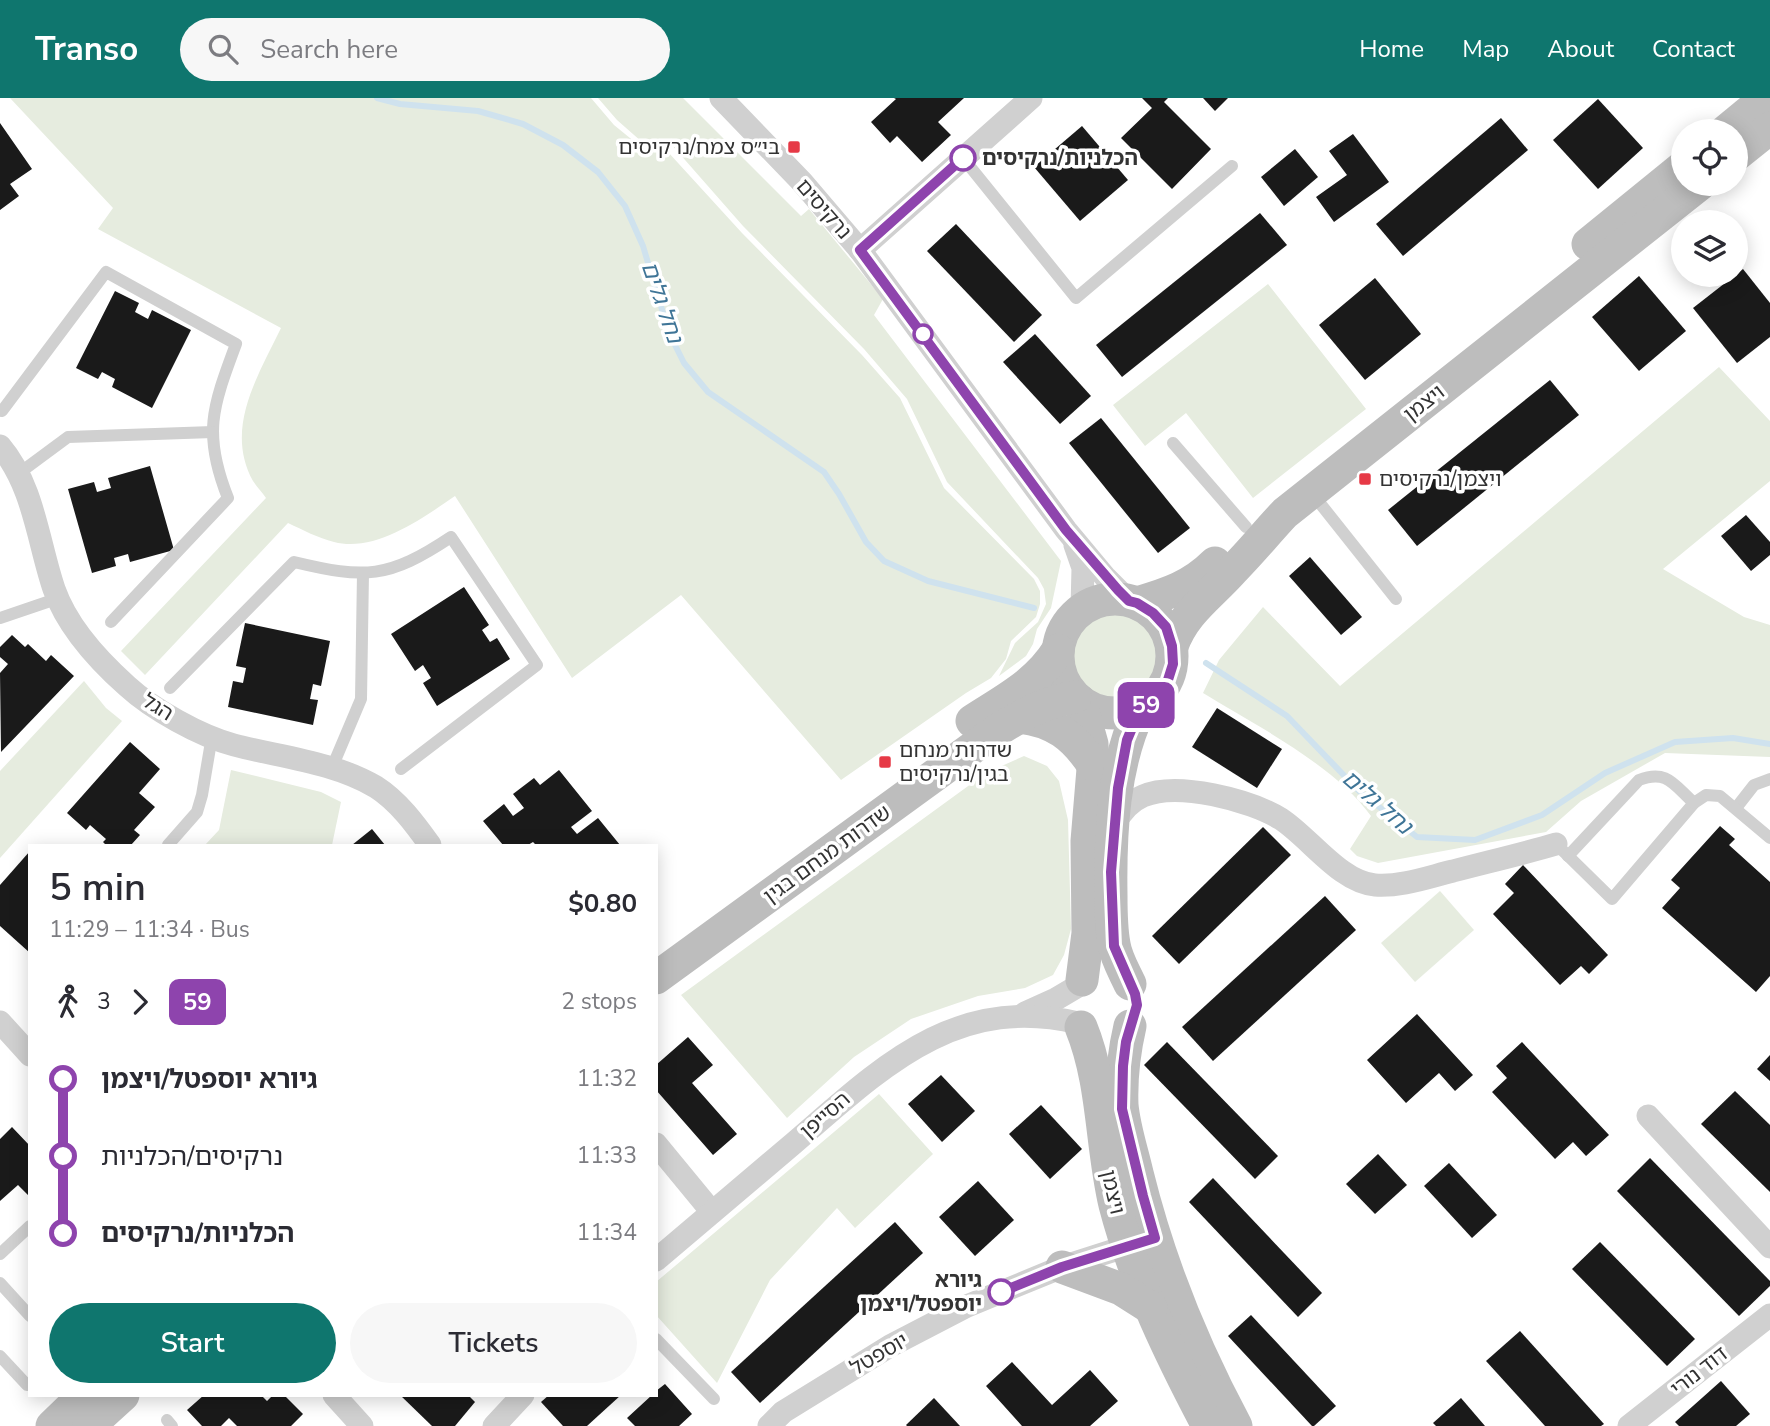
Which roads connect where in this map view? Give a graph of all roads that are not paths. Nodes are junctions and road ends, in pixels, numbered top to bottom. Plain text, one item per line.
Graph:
1 (721, 98) edge
2 (1031, 98) edge
3 (963, 158) junction
4 (1232, 166) dead end
5 (1671, 177) edge
6 (1685, 196) edge
7 (860, 250) junction
8 (2, 411) dead end
9 (213, 432) junction
10 (1173, 443) dead end
11 (0, 446) edge
12 (18, 474) junction
13 (1311, 492) junction
14 (1246, 527) junction
15 (1066, 530) junction
16 (363, 573) junction
17 (58, 598) junction
18 (1396, 599) dead end
19 (1133, 602) junction
20 (1082, 608) junction
21 (0, 618) edge
22 (111, 622) dead end
23 (1172, 646) junction
24 (1058, 650) junction
25 (170, 688) dead end
26 (1077, 699) junction
27 (1140, 709) junction
28 (1020, 717) junction
29 (212, 736) junction
30 (1107, 763) junction
31 (331, 769) junction
32 (401, 769) dead end
33 (1770, 779) edge
34 (1161, 790) junction
35 (1694, 803) junction
36 (1737, 808) junction
37 (1114, 825) junction
38 (1770, 838) edge
39 (169, 844) edge
40 (429, 844) edge
41 (1562, 850) junction
42 (658, 952) edge
43 (658, 977) edge
44 (1080, 983) junction
45 (1130, 984) junction
46 (1019, 1015) junction
47 (0, 1022) edge
48 (1079, 1025) junction
49 (1130, 1026) junction
50 (28, 1053) edge
51 (1648, 1116) dead end
52 (658, 1146) edge
53 (712, 1213) junction
54 (28, 1228) edge
55 (1142, 1241) junction
56 (1770, 1247) edge
57 (0, 1254) edge
58 (658, 1257) edge
59 (1062, 1267) junction
60 (0, 1283) edge
61 (1151, 1308) junction
62 (28, 1314) edge
63 (1770, 1315) edge
64 (658, 1341) edge
65 (0, 1356) edge
66 (27, 1385) dead end
67 (82, 1397) edge
68 (121, 1397) edge
69 (336, 1397) edge
70 (521, 1397) edge
71 (714, 1399) dead end
72 (52, 1426) edge
73 (89, 1426) edge
74 (362, 1426) edge
75 (494, 1426) edge
76 (769, 1426) edge
77 (1208, 1426) edge
78 (1236, 1426) edge
79 (1629, 1426) edge

1 - 7 street, נרקיסים
2 - 3 street
3 - 4 lane
3 - 7 street
5 - 14 street, ויצמן
6 - 13 street, ויצמן
7 - 15 street, נרקיסים
8 - 9 lane
9 - 12 lane
9 - 22 lane
10 - 14 lane
11 - 12 street, הגל
12 - 17 street, הגל
13 - 18 lane
13 - 23 street, ויצמן
14 - 19 street, ויצמן
15 - 19 street, נרקיסים
15 - 20 street, נרקיסים
16 - 25 lane
16 - 31 lane
16 - 32 lane
17 - 21 lane
17 - 29 street, הגל
19 - 20 street
19 - 23 street
20 - 24 street
23 - 27 street
24 - 26 street
24 - 42 street, שדרות מנחם בגין
26 - 27 street
26 - 28 street, שדרות מנחם בגין
26 - 30 street
27 - 30 street
28 - 30 street
28 - 43 street, שדרות מנחם בגין
29 - 31 street, הגל
29 - 39 lane
30 - 34 street
30 - 37 street
30 - 44 street
31 - 40 street, הגל
33 - 36 lane
34 - 37 street
34 - 41 street
35 - 36 lane
35 - 41 lane
35 - 41 lane
36 - 38 lane
37 - 45 street
44 - 45 street
44 - 46 street, הסייפן
44 - 48 street
45 - 49 street
46 - 48 street, הסייפן
46 - 53 street, הסייפן
47 - 50 street
48 - 49 street
48 - 55 street, ויצמן
49 - 55 street, ויצמן
51 - 56 street
52 - 53 street
53 - 58 street, הסייפן
54 - 57 lane
55 - 59 street, יוספטל
55 - 61 street, ויצמן
55 - 78 street, ויצמן
59 - 61 street
59 - 76 street, יוספטל
60 - 62 lane
61 - 77 street, ויצמן
63 - 79 street, דוד נורי
64 - 71 lane
65 - 66 lane
67 - 72 street
68 - 73 street
69 - 74 street
70 - 75 street

